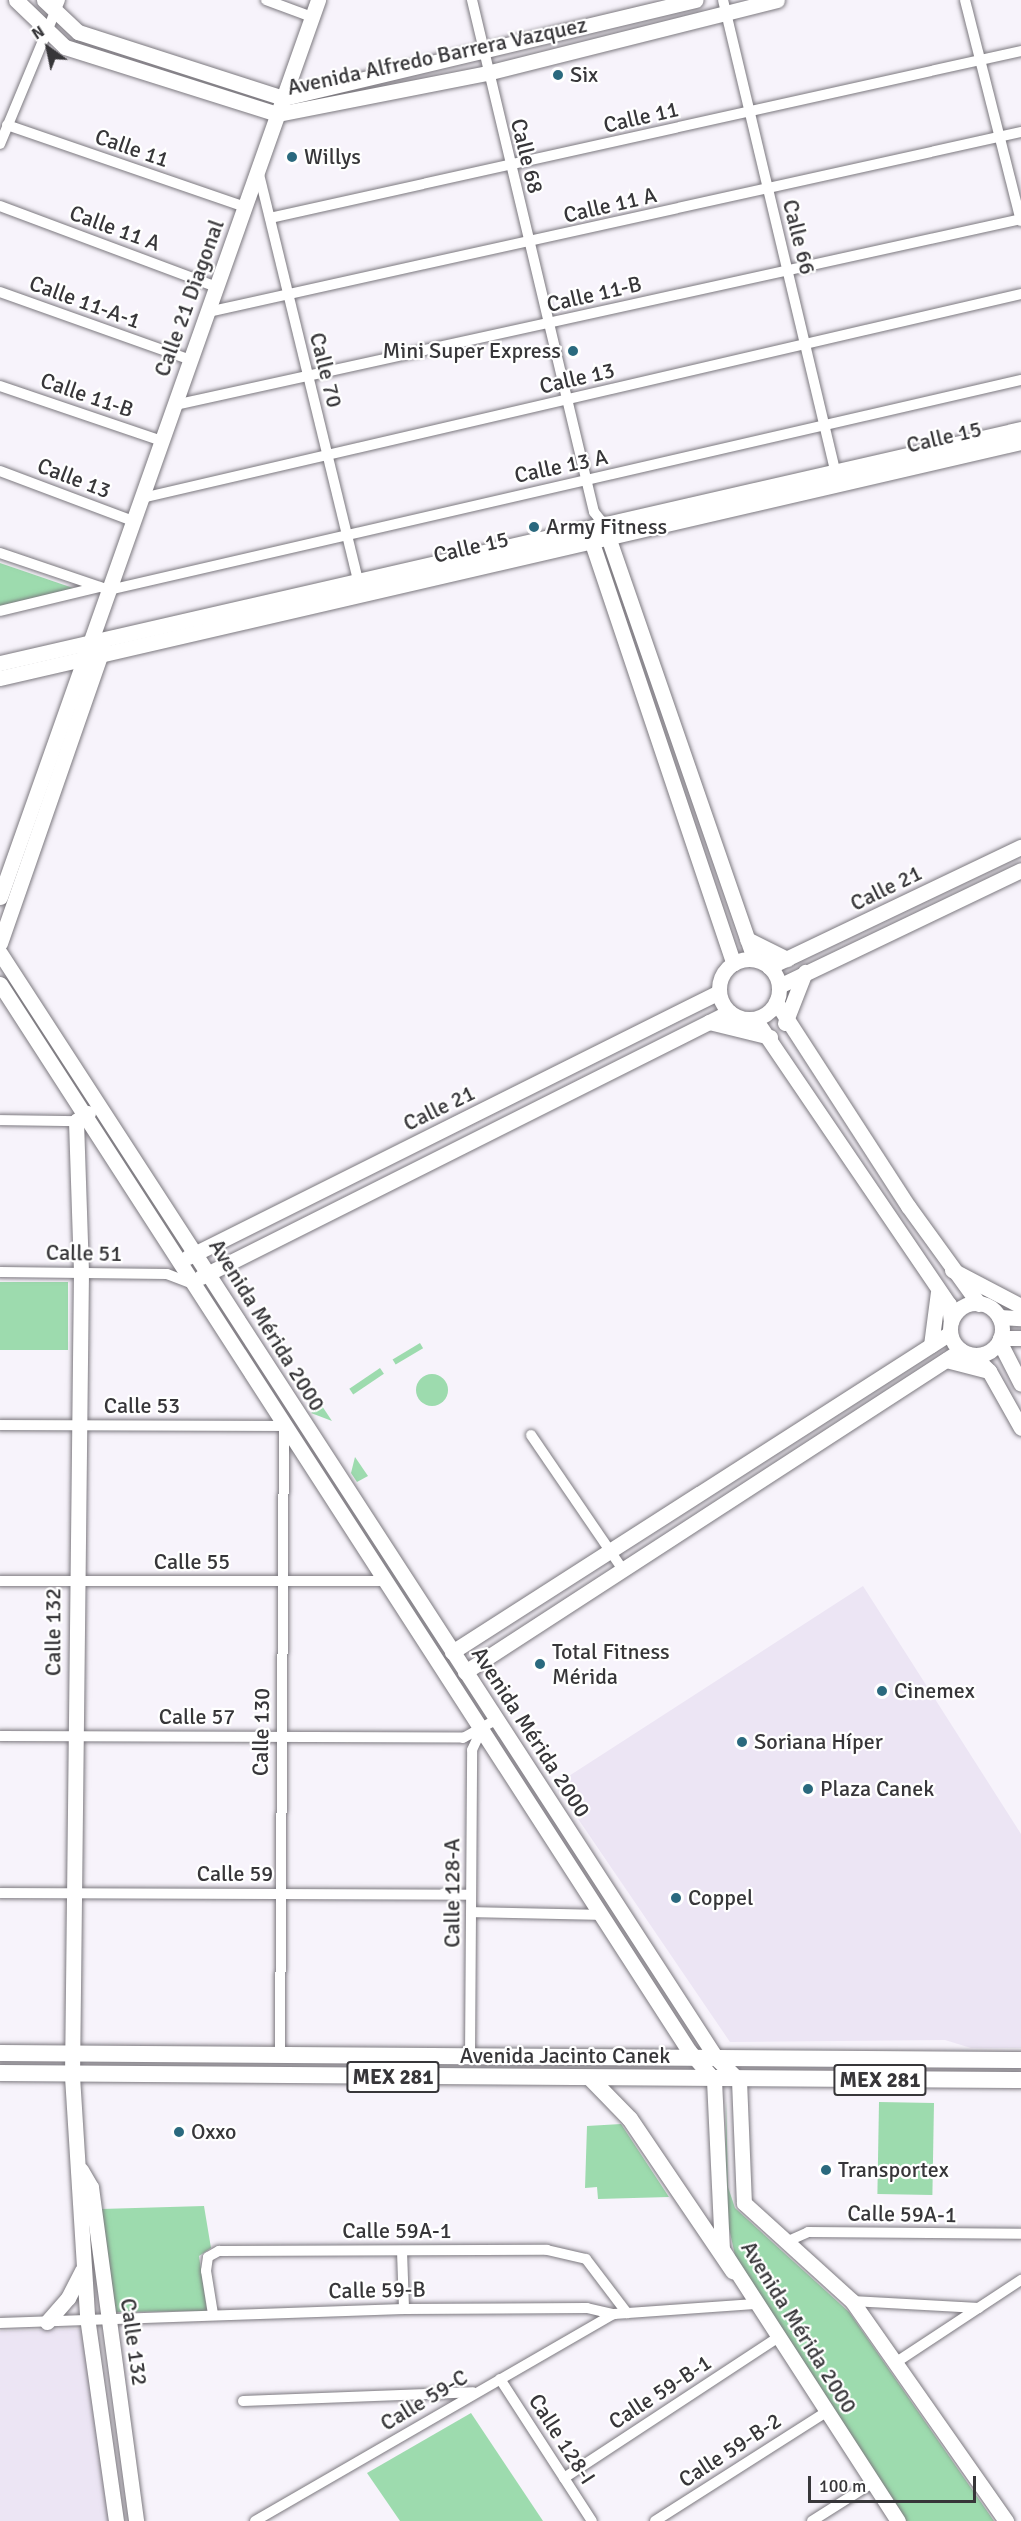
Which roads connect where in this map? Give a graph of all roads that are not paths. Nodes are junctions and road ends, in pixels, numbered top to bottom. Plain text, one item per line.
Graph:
1 (16, 0) edge
2 (266, 0) edge
3 (318, 0) edge
4 (472, 0) edge
5 (696, 0) edge
6 (777, 0) edge
7 (965, 0) edge
8 (53, 4) edge
9 (724, 6) edge
10 (312, 16) junction
11 (46, 30) junction
12 (1021, 51) edge
13 (484, 54) junction
14 (980, 60) junction
15 (487, 72) junction
16 (284, 98) junction
17 (749, 112) junction
18 (278, 114) junction
19 (6, 125) junction
20 (1021, 132) edge
21 (1000, 137) junction
22 (0, 144) edge
23 (510, 168) junction
24 (258, 170) junction
25 (768, 188) junction
26 (0, 206) edge
27 (245, 207) junction
28 (270, 218) junction
29 (1021, 220) edge
30 (529, 244) junction
31 (787, 270) junction
32 (217, 286) junction
33 (0, 292) edge
34 (288, 294) junction
35 (1021, 294) edge
36 (208, 312) junction
37 (548, 325) junction
38 (805, 344) junction
39 (191, 360) junction
40 (307, 374) junction
41 (1021, 380) edge
42 (0, 386) edge
43 (567, 401) junction
44 (175, 405) junction
45 (824, 424) junction
46 (1021, 429) edge
47 (162, 441) junction
48 (1021, 442) edge
49 (326, 453) junction
50 (835, 470) junction
51 (0, 471) edge
52 (586, 481) junction
53 (142, 498) junction
54 (595, 520) junction
55 (134, 521) junction
56 (345, 532) junction
57 (610, 538) junction
58 (589, 543) junction
59 (0, 553) edge
60 (358, 579) junction
61 (104, 588) junction
62 (102, 610) junction
63 (0, 611) edge
64 (105, 638) junction
65 (88, 643) junction
66 (102, 655) junction
67 (83, 659) junction
68 (0, 663) edge
69 (0, 678) edge
70 (681, 745) junction
71 (660, 751) junction
72 (1021, 847) edge
73 (990, 862) junction
74 (1021, 870) edge
75 (998, 882) junction
76 (0, 897) edge
77 (747, 939) junction
78 (0, 943) edge
79 (726, 944) junction
80 (0, 953) edge
81 (754, 959) junction
82 (787, 959) junction
83 (733, 963) junction
84 (770, 967) junction
85 (805, 972) junction
86 (0, 984) edge
87 (779, 986) junction
88 (719, 992) junction
89 (704, 1000) junction
90 (776, 1002) junction
91 (729, 1012) junction
92 (755, 1018) junction
93 (709, 1022) junction
94 (785, 1023) junction
95 (770, 1037) junction
96 (99, 1106) junction
97 (79, 1119) junction
98 (0, 1120) edge
99 (462, 1122) junction
100 (472, 1140) junction
101 (873, 1155) junction
102 (857, 1166) junction
103 (196, 1253) junction
104 (178, 1263) junction
105 (950, 1269) junction
106 (0, 1272) edge
107 (81, 1272) junction
108 (209, 1273) junction
109 (166, 1274) junction
110 (190, 1282) junction
111 (938, 1287) junction
112 (979, 1304) junction
113 (1021, 1306) edge
114 (999, 1317) junction
115 (1021, 1318) edge
116 (951, 1327) junction
117 (1021, 1338) edge
118 (999, 1339) junction
119 (931, 1345) junction
120 (967, 1353) junction
121 (1021, 1359) edge
122 (946, 1360) junction
123 (989, 1371) junction
124 (1019, 1380) edge
125 (298, 1416) junction
126 (0, 1425) edge
127 (77, 1425) junction
128 (284, 1426) junction
129 (1021, 1428) edge
130 (531, 1435) dead end
131 (610, 1551) junction
132 (623, 1570) junction
133 (0, 1581) edge
134 (76, 1581) junction
135 (283, 1581) junction
136 (384, 1581) junction
137 (452, 1652) junction
138 (465, 1672) junction
139 (496, 1720) junction
140 (481, 1731) junction
141 (0, 1736) edge
142 (75, 1736) junction
143 (280, 1737) junction
144 (0, 1893) edge
145 (280, 1893) junction
146 (74, 1894) junction
147 (471, 1895) junction
148 (471, 1912) junction
149 (601, 1915) junction
150 (6, 2053) edge
151 (76, 2054) junction
152 (176, 2055) junction
153 (280, 2055) junction
154 (470, 2057) junction
155 (694, 2059) junction
156 (717, 2059) junction
157 (1021, 2060) edge
158 (6, 2073) edge
159 (72, 2076) junction
160 (176, 2076) junction
161 (590, 2078) junction
162 (714, 2080) junction
163 (739, 2080) junction
164 (1021, 2080) edge
165 (81, 2170) junction
166 (1021, 2234) edge
167 (786, 2242) junction
168 (402, 2251) junction
169 (83, 2268) junction
170 (733, 2271) junction
171 (1021, 2280) edge
172 (852, 2301) junction
173 (755, 2304) junction
174 (979, 2308) junction
175 (404, 2309) junction
176 (627, 2313) junction
177 (213, 2314) junction
178 (614, 2314) junction
179 (87, 2317) junction
180 (108, 2317) junction
181 (47, 2322) junction
182 (0, 2323) edge
183 (777, 2338) junction
184 (895, 2363) junction
185 (500, 2379) junction
186 (476, 2392) junction
187 (243, 2401) dead end
188 (826, 2412) junction
189 (564, 2478) junction
190 (872, 2482) junction
191 (116, 2521) edge
192 (136, 2521) edge
193 (255, 2521) edge
194 (592, 2521) edge
195 (655, 2521) edge
196 (812, 2521) edge
197 (898, 2521) edge
198 (1006, 2521) edge

1 - 11 street, Avenida Alfredo Barrera Vazquez
2 - 10 street
3 - 10 street, Calle 21 Diagonal
4 - 13 street, Calle 68
5 - 13 street, Avenida Alfredo Barrera Vazquez
6 - 9 street, Avenida Alfredo Barrera Vazquez
7 - 14 street
8 - 11 street
8 - 16 street, Avenida Alfredo Barrera Vazquez
9 - 15 street, Avenida Alfredo Barrera Vazquez
9 - 17 street, Calle 66
10 - 16 street, Calle 21 Diagonal
11 - 18 street, Avenida Alfredo Barrera Vazquez
11 - 19 street
12 - 14 street, Calle 11
13 - 15 street, Calle 68
13 - 16 street, Avenida Alfredo Barrera Vazquez
14 - 17 street, Calle 11
14 - 21 street
15 - 18 street, Avenida Alfredo Barrera Vazquez
15 - 23 street, Calle 68
16 - 18 street, Calle 21 Diagonal
17 - 23 street, Calle 11
17 - 25 street, Calle 66
18 - 24 street, Calle 21 Diagonal
19 - 22 street
19 - 27 street, Calle 11
20 - 21 street, Calle 11 A
21 - 25 street, Calle 11 A
21 - 29 street
23 - 28 street, Calle 11
23 - 30 street, Calle 68
24 - 27 street, Calle 21 Diagonal
24 - 28 street, Calle 70
25 - 30 street, Calle 11 A
25 - 31 street, Calle 66
26 - 32 street, Calle 11 A
27 - 32 street, Calle 21 Diagonal
28 - 34 street, Calle 70
29 - 31 street, Calle 11-B
30 - 34 street, Calle 11 A
30 - 37 street, Calle 68
31 - 37 street, Calle 11-B
31 - 38 street, Calle 66
32 - 36 street, Calle 21 Diagonal
33 - 39 street, Calle 11-A-1
34 - 36 street, Calle 11 A
34 - 40 street, Calle 70
35 - 38 street, Calle 13
36 - 39 street, Calle 21 Diagonal
37 - 40 street, Calle 11-B
37 - 43 street, Calle 68
38 - 43 street, Calle 13
38 - 45 street, Calle 66
39 - 44 street, Calle 21 Diagonal
40 - 44 street, Calle 11-B
40 - 49 street, Calle 70
41 - 45 street, Calle 13 A
42 - 47 street, Calle 11-B
43 - 49 street, Calle 13
43 - 52 street, Calle 68
44 - 47 street, Calle 21 Diagonal
45 - 50 street, Calle 66
45 - 52 street, Calle 13 A
46 - 50 street, Calle 15
47 - 53 street, Calle 21 Diagonal
48 - 57 street, Calle 15
49 - 53 street, Calle 13
49 - 56 street, Calle 70
50 - 54 street, Calle 15
51 - 55 street, Calle 13
52 - 54 street, Calle 68
52 - 56 street, Calle 13 A
53 - 55 street, Calle 21 Diagonal
54 - 57 street
54 - 58 street
54 - 60 street, Calle 15
55 - 61 street, Calle 21 Diagonal
56 - 60 street, Calle 70
56 - 61 street, Calle 13 A
57 - 58 street, Calle 15
57 - 70 street
58 - 66 street, Calle 15
58 - 71 street
59 - 61 street
60 - 64 street, Calle 15
61 - 62 street, Calle 21 Diagonal
61 - 63 street, Calle 13 A
62 - 64 street, Calle 21 Diagonal
62 - 65 street, Calle 21 Diagonal
64 - 65 street, Calle 15
64 - 66 street, Calle 21 Diagonal
65 - 67 street, Calle 21 Diagonal
65 - 68 street, Calle 15
66 - 67 street, Calle 15
66 - 78 street, Calle 21 Diagonal
67 - 69 street, Calle 15
67 - 76 street, Calle 21 Diagonal
70 - 71 street
70 - 77 street
71 - 79 street
72 - 73 street, Calle 21
73 - 75 street
73 - 82 street, Calle 21
74 - 75 street, Calle 21
75 - 85 street, Calle 21
77 - 81 street
77 - 82 street
79 - 83 street
79 - 89 street
80 - 96 street, Avenida Mérida 2000
81 - 83 street
81 - 84 street
82 - 84 street, Calle 21
83 - 88 street
84 - 87 street
85 - 87 street, Calle 21
85 - 94 street
86 - 97 street, Avenida Mérida 2000
87 - 90 street
88 - 89 street, Calle 21
88 - 91 street
89 - 99 street, Calle 21
90 - 92 street
90 - 94 street
91 - 92 street
91 - 93 street, Calle 21
92 - 95 street
93 - 95 street
93 - 100 street, Calle 21
94 - 101 street
95 - 102 street
96 - 97 street
96 - 103 street, Avenida Mérida 2000
97 - 98 street
97 - 104 street, Avenida Mérida 2000
97 - 107 street, Calle 132
99 - 100 street
99 - 103 street, Calle 21
100 - 108 street, Calle 21
101 - 102 street
101 - 105 street
102 - 111 street
103 - 104 street, Calle 21
103 - 108 street, Avenida Mérida 2000
104 - 109 street
104 - 110 street, Avenida Mérida 2000
105 - 112 street
105 - 113 street
106 - 107 street, Calle 51
107 - 109 street, Calle 51
107 - 127 street, Calle 132
108 - 110 street, Calle 21
108 - 125 street, Avenida Mérida 2000
109 - 110 street, Calle 51
110 - 128 street, Avenida Mérida 2000
111 - 116 street
111 - 119 street
112 - 114 street
112 - 116 street
114 - 115 street
114 - 118 street
116 - 119 street
116 - 120 street
117 - 118 street
118 - 120 street
118 - 124 street
119 - 131 street
120 - 122 street
120 - 123 street
121 - 124 street
122 - 123 street
122 - 132 street
123 - 129 street
125 - 128 street
125 - 137 street, Avenida Mérida 2000
126 - 127 street, Calle 53
127 - 128 street, Calle 53
127 - 134 street, Calle 132
128 - 135 street, Calle 130
128 - 136 street, Avenida Mérida 2000
130 - 131 street
131 - 132 street
131 - 137 street
132 - 138 street
133 - 134 street, Calle 55
134 - 135 street, Calle 55
134 - 142 street, Calle 132
135 - 136 street, Calle 55
135 - 143 street, Calle 130
136 - 140 street, Avenida Mérida 2000
137 - 138 street, Avenida Mérida 2000
138 - 139 street, Avenida Mérida 2000
139 - 140 street, Calle 57
139 - 156 street, Avenida Mérida 2000
140 - 143 street, Calle 57
140 - 147 street, Calle 128-A
140 - 149 street, Avenida Mérida 2000
141 - 142 street, Calle 57
142 - 143 street, Calle 57
142 - 146 street, Calle 132
143 - 145 street, Calle 130
144 - 146 street, Calle 59
145 - 146 street, Calle 59
145 - 147 street, Calle 59
145 - 153 street, Calle 130
146 - 151 street, Calle 132
147 - 148 street, Calle 128-A
148 - 149 street
148 - 154 street, Calle 128-A
149 - 155 street, Avenida Mérida 2000
150 - 151 main road, Avenida Jacinto Canek / MEX 281
150 - 158 street
151 - 152 main road, Avenida Jacinto Canek / MEX 281
151 - 159 street, Calle 132
152 - 153 main road, Avenida Jacinto Canek / MEX 281
152 - 160 street
153 - 154 main road, Avenida Jacinto Canek / MEX 281
154 - 155 main road, Avenida Jacinto Canek / MEX 281
155 - 156 main road, Avenida Jacinto Canek / MEX 281
155 - 162 street, Avenida Mérida 2000
156 - 157 main road, Avenida Jacinto Canek / MEX 281
156 - 163 street, Avenida Mérida 2000
158 - 159 main road, Avenida Jacinto Canek / MEX 281
159 - 160 main road, Avenida Jacinto Canek / MEX 281
159 - 165 street, Calle 132
160 - 161 main road, Avenida Jacinto Canek / MEX 281
161 - 162 main road, Avenida Jacinto Canek / MEX 281
161 - 170 main road
162 - 163 main road, Avenida Jacinto Canek / MEX 281
162 - 170 street, Avenida Mérida 2000
163 - 164 main road, Avenida Jacinto Canek / MEX 281
163 - 167 street, Avenida Mérida 2000
165 - 169 street, Calle 132
165 - 180 street, Calle 132
166 - 167 street, Calle 59A-1
167 - 172 street, Avenida Mérida 2000
168 - 175 street
168 - 176 street, Calle 59A-1
168 - 177 street, Calle 59A-1
169 - 179 street, Calle 132
169 - 181 street
170 - 173 street, Avenida Mérida 2000
171 - 174 street
172 - 174 street
172 - 184 street, Avenida Mérida 2000
173 - 176 street, Calle 59-B
173 - 183 street, Avenida Mérida 2000
174 - 184 street
175 - 177 street, Calle 59-B
175 - 178 street, Calle 59-B
176 - 178 street, Calle 59-B
177 - 180 street, Calle 59-B
178 - 185 street, Calle 59-C
179 - 180 street, Calle 59-B
179 - 181 street, Calle 59-B
179 - 191 street, Calle 132
180 - 192 street, Calle 132
181 - 182 street, Calle 59-B
183 - 188 street, Avenida Mérida 2000
183 - 189 street, Calle 59-B-1
184 - 198 street, Avenida Mérida 2000
185 - 186 street, Calle 59-C
185 - 189 street, Calle 128-I
186 - 187 street
186 - 193 street, Calle 59-C
188 - 190 street, Avenida Mérida 2000
188 - 195 street, Calle 59-B-2
189 - 194 street, Calle 128-I
190 - 196 street
190 - 197 street, Avenida Mérida 2000

